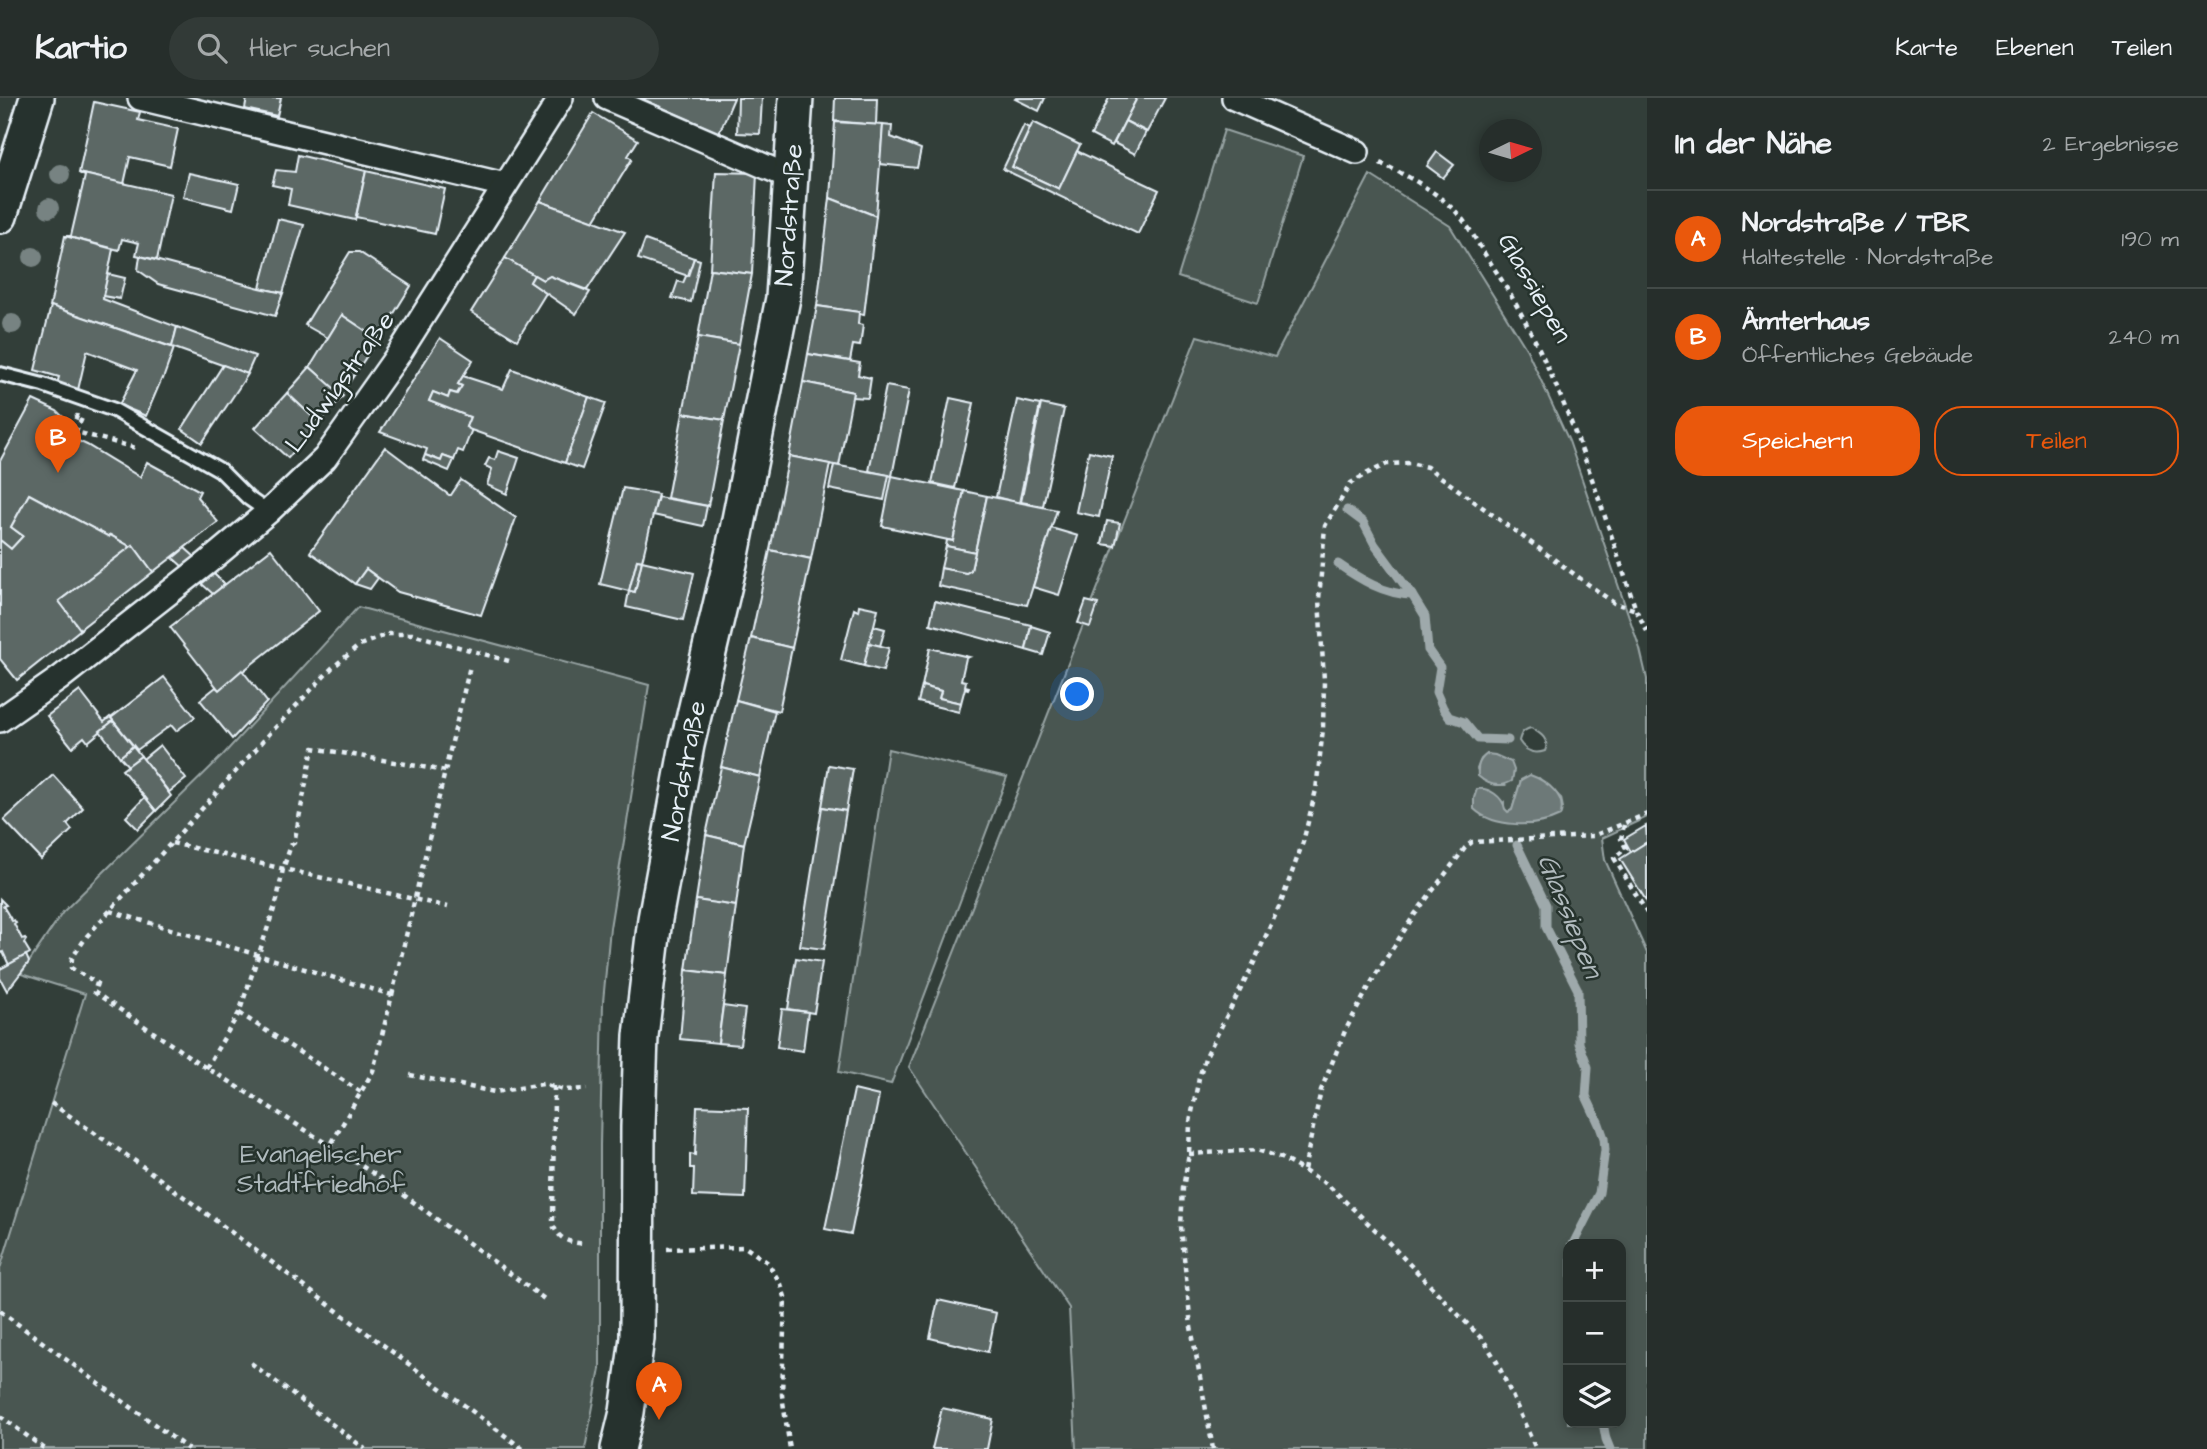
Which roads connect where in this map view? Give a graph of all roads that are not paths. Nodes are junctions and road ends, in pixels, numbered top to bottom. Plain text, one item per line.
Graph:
1 (140, 98) edge
2 (561, 98) edge
3 (607, 98) edge
4 (796, 98) edge
5 (1234, 98) edge
6 (43, 100) edge
7 (1357, 152) road end
8 (792, 178) junction
9 (505, 185) junction
10 (0, 216) edge
11 (0, 374) edge
12 (268, 512) junction
13 (0, 720) edge
14 (618, 1449) edge

1 - 9 street
2 - 9 street, Ludwigstraße
3 - 8 street
4 - 8 street, Nordstraße
5 - 7 street
6 - 10 street
8 - 14 street, Nordstraße
9 - 12 street, Ludwigstraße
11 - 12 lane
12 - 13 street, Ludwigstraße

